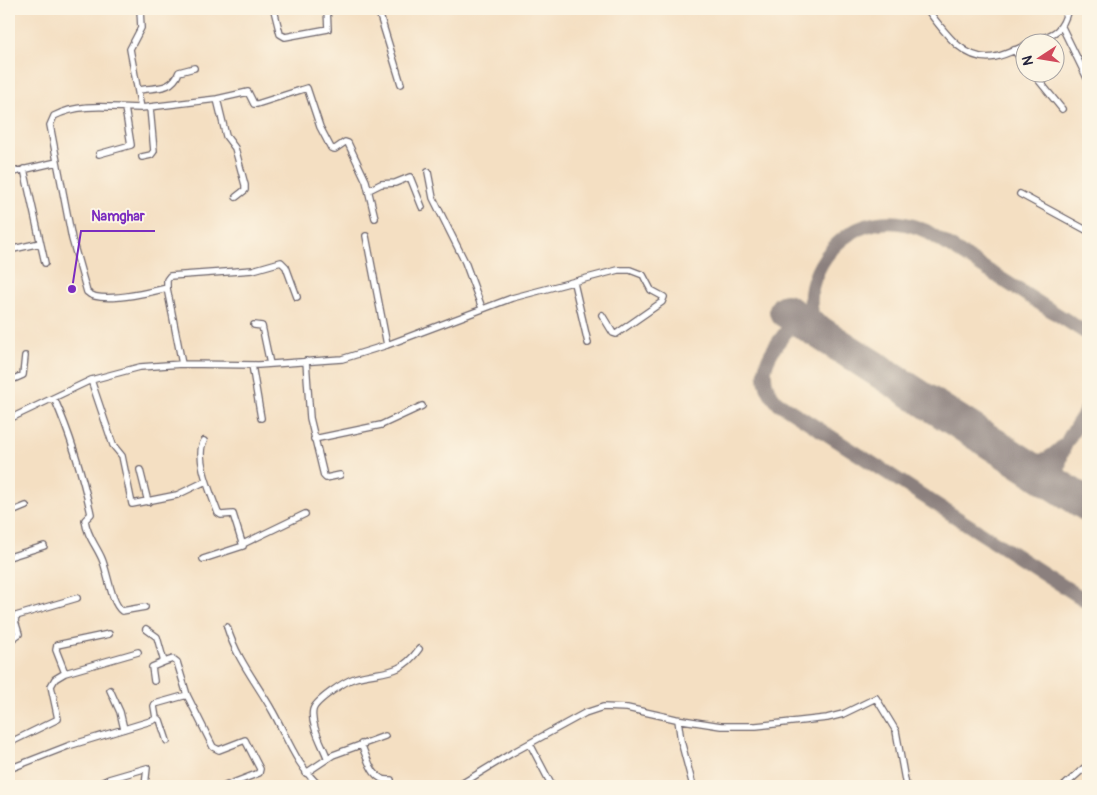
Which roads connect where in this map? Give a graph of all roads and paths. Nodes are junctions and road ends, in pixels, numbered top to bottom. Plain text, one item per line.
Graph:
1 (142, 9) edge
2 (327, 9) edge
3 (378, 9) edge
4 (927, 9) edge
5 (1068, 9) edge
6 (274, 10) dead end
7 (1062, 27) junction
8 (1056, 32) edge
9 (1014, 50) edge
10 (194, 68) dead end
11 (1087, 78) edge
12 (1040, 82) edge
13 (400, 84) dead end
14 (138, 90) junction
15 (217, 99) junction
16 (125, 108) junction
17 (141, 108) junction
18 (150, 108) junction
19 (1062, 109) dead end
20 (99, 154) dead end
21 (142, 157) dead end
22 (57, 162) junction
23 (24, 169) junction
24 (428, 172) dead end
25 (9, 173) edge
26 (369, 190) junction
27 (1020, 194) dead end
28 (236, 197) dead end
29 (422, 206) dead end
30 (375, 218) dead end
31 (1088, 231) edge
32 (366, 236) dead end
33 (40, 243) junction
34 (9, 250) edge
35 (44, 263) dead end
36 (574, 283) junction
37 (167, 288) junction
38 (297, 297) dead end
39 (482, 308) junction
40 (602, 315) dead end
41 (254, 326) dead end
42 (588, 343) dead end
43 (387, 345) junction
44 (25, 356) dead end
45 (306, 361) junction
46 (182, 364) junction
47 (270, 364) junction
48 (252, 365) junction
49 (91, 380) junction
50 (9, 381) edge
51 (54, 398) junction
52 (422, 406) dead end
53 (261, 418) dead end
54 (9, 419) edge
55 (314, 439) junction
56 (204, 441) dead end
57 (140, 470) dead end
58 (340, 475) dead end
59 (206, 481) junction
60 (148, 502) junction
61 (26, 506) dead end
62 (9, 513) edge
63 (305, 514) dead end
64 (242, 544) junction
65 (44, 546) dead end
66 (9, 557) edge
67 (203, 559) dead end
68 (77, 598) dead end
69 (145, 607) dead end
70 (227, 627) dead end
71 (146, 629) dead end
72 (109, 634) dead end
73 (9, 640) edge
74 (419, 649) dead end
75 (138, 652) dead end
76 (164, 662) junction
77 (66, 673) junction
78 (154, 681) dead end
79 (110, 690) dead end
80 (187, 694) junction
81 (156, 718) junction
82 (678, 720) junction
83 (124, 728) junction
84 (385, 736) dead end
85 (167, 741) dead end
86 (9, 743) edge
87 (361, 744) junction
88 (530, 744) junction
89 (327, 757) junction
90 (9, 768) edge
91 (1088, 768) edge
92 (306, 773) junction
93 (391, 780) dead end
94 (94, 786) edge
95 (145, 786) edge
96 (225, 786) edge
97 (320, 786) edge
98 (458, 786) edge
99 (552, 786) edge
100 (693, 786) edge
101 (906, 786) edge
102 (1064, 786) edge

1 - 14 street
2 - 6 street
3 - 13 street
4 - 9 street
5 - 7 street
7 - 8 street
7 - 11 street
10 - 14 street
12 - 19 street
14 - 17 street
15 - 18 street
15 - 26 street
15 - 28 street
16 - 17 street
16 - 20 street
16 - 22 street
17 - 18 street
18 - 21 street
22 - 23 street
22 - 37 street
23 - 25 street
23 - 33 street
24 - 39 street
26 - 29 street
26 - 30 street
27 - 31 street
32 - 43 street
33 - 34 street
33 - 35 street
36 - 39 street
36 - 40 street
36 - 42 street
37 - 38 street
37 - 46 street
39 - 43 street
41 - 47 street
43 - 45 street
44 - 50 street
45 - 47 street
45 - 55 street
46 - 48 street
46 - 49 street
47 - 48 street
48 - 53 street
49 - 51 street
49 - 60 street
51 - 54 street
51 - 69 street
52 - 55 street
55 - 58 street
56 - 59 street
57 - 60 street
59 - 60 street
59 - 64 street
61 - 62 street
63 - 64 street
64 - 67 street
65 - 66 street
68 - 73 street
70 - 92 street
71 - 76 street
72 - 77 street
74 - 89 street
75 - 77 street
76 - 78 street
76 - 80 street
77 - 86 street
79 - 83 street
80 - 81 street
80 - 96 street
81 - 83 street
81 - 85 street
82 - 88 street
82 - 100 street
82 - 101 street
83 - 90 street
84 - 87 street
87 - 89 street
87 - 93 street
88 - 98 street
88 - 99 street
89 - 92 street
91 - 102 street
92 - 97 street
94 - 95 street

